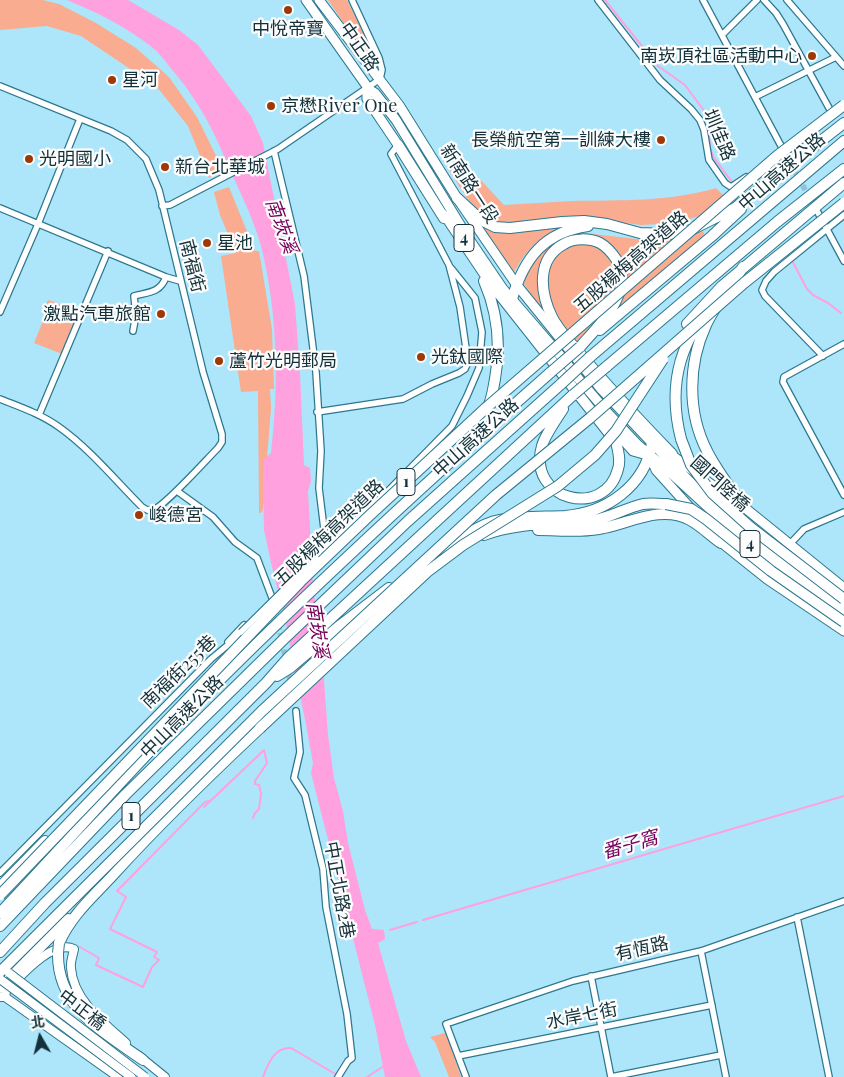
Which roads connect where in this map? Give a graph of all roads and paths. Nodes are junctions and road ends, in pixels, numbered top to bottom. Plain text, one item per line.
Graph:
1 (306, 0) edge
2 (319, 0) edge
3 (352, 0) edge
4 (598, 0) edge
5 (703, 0) edge
6 (757, 0) edge
7 (764, 0) edge
8 (787, 0) edge
9 (722, 35) junction
10 (836, 57) junction
11 (844, 66) edge
12 (809, 70) junction
13 (380, 79) junction
14 (0, 86) edge
15 (367, 88) junction
16 (755, 97) junction
17 (844, 105) edge
18 (829, 108) dead end
19 (80, 119) junction
20 (844, 123) edge
21 (844, 141) edge
22 (398, 145) junction
23 (782, 148) junction
24 (274, 151) junction
25 (787, 157) tunnel mouth
26 (844, 169) edge
27 (844, 183) edge
28 (758, 191) junction
29 (844, 197) edge
30 (456, 198) junction
31 (844, 203) edge
32 (162, 206) junction
33 (0, 208) edge
34 (816, 209) tunnel mouth
35 (441, 213) junction
36 (844, 215) edge
37 (820, 216) junction
38 (38, 224) junction
39 (614, 226) junction
40 (826, 228) junction
41 (108, 252) junction
42 (844, 261) edge
43 (449, 265) junction
44 (743, 267) junction
45 (166, 277) junction
46 (180, 281) junction
47 (516, 284) junction
48 (512, 299) junction
49 (0, 312) edge
50 (133, 331) dead end
51 (844, 344) edge
52 (580, 347) junction
53 (823, 356) junction
54 (574, 379) junction
55 (573, 395) junction
56 (0, 398) edge
57 (317, 412) junction
58 (39, 416) junction
59 (652, 443) junction
60 (650, 455) junction
61 (668, 460) junction
62 (440, 470) junction
63 (176, 491) junction
64 (844, 494) edge
65 (745, 508) junction
66 (844, 512) edge
67 (502, 528) junction
68 (325, 537) dead end
69 (721, 543) junction
70 (790, 544) junction
71 (437, 554) junction
72 (844, 588) edge
73 (844, 599) edge
74 (844, 606) edge
75 (844, 613) edge
76 (279, 619) junction
77 (842, 628) edge
78 (211, 659) junction
79 (289, 663) junction
80 (296, 711) dead end
81 (1, 881) edge
82 (0, 895) edge
83 (844, 901) edge
84 (84, 904) junction
85 (0, 913) edge
86 (797, 917) junction
87 (0, 926) edge
88 (701, 951) junction
89 (0, 952) edge
90 (0, 967) edge
91 (0, 972) edge
92 (591, 976) junction
93 (0, 979) edge
94 (0, 988) edge
95 (3, 998) edge
96 (712, 1005) junction
97 (601, 1027) junction
98 (721, 1055) junction
99 (458, 1056) junction
100 (143, 1060) junction
101 (339, 1075) edge
102 (118, 1077) edge
103 (131, 1077) edge
104 (145, 1077) edge
105 (165, 1077) edge
106 (466, 1077) edge
107 (611, 1077) edge
108 (726, 1077) edge
109 (829, 1077) edge

1 - 15 main road, 中正路 / 4
2 - 13 main road, 中正路 / 4
3 - 13 street, 新南路一段
4 - 23 street, 圳佳路
5 - 9 street
6 - 9 street
7 - 12 street
8 - 10 street
9 - 16 street
10 - 11 street
10 - 12 street
12 - 16 street
12 - 18 street
13 - 15 street
13 - 30 main road, 新南路一段 / 4
14 - 19 street, 南福街
15 - 22 main road, 4
15 - 24 street
15 - 48 main road, 新南路一段 / 4
15 - 54 main road, 新南路一段 / 4
16 - 23 street
17 - 82 highway, 五股楊梅高架道路 / 1, bridge
19 - 32 street, 南福街
19 - 38 street
20 - 28 highway
21 - 87 highway, 中山高速公路 / 1, bridge
22 - 35 highway
22 - 43 street
23 - 25 street
24 - 32 street
24 - 57 street
26 - 55 highway, 中山高速公路, bridge
27 - 44 highway
28 - 39 highway
28 - 52 highway
29 - 37 street
30 - 39 highway
30 - 47 main road, 新南路一段 / 4
31 - 91 highway, 1, bridge
32 - 46 street, 南福街
33 - 38 street
34 - 37 street
35 - 55 highway
35 - 62 highway
36 - 40 street
37 - 40 street
38 - 41 street
38 - 49 street
39 - 47 highway
40 - 42 street
40 - 53 street
41 - 45 street
41 - 58 street
43 - 57 street
43 - 78 street, bridge
44 - 65 highway
44 - 73 highway, bridge
44 - 84 highway, bridge
45 - 46 street
45 - 50 street
46 - 63 street, 南福街
47 - 48 highway
47 - 59 main road, 新南路一段 / 4
48 - 54 main road, 新南路一段 / 4
51 - 53 street
52 - 61 highway
52 - 62 highway, bridge
53 - 64 street
54 - 60 main road, 4
54 - 60 main road, 4
55 - 79 highway, 中山高速公路
56 - 58 street
57 - 68 street
58 - 63 street, 南福街
59 - 60 highway
59 - 61 main road, 4
60 - 61 main road, 4
60 - 69 main road, 4
60 - 71 highway
61 - 65 main road, 4
61 - 74 main road, 國門陸橋 / 4
61 - 75 main road, 國門陸橋 / 4
62 - 76 highway
63 - 78 street, 南福街255巷
65 - 70 main road, 4
66 - 70 street
67 - 69 highway
67 - 71 highway
67 - 77 highway, bridge
69 - 77 main road, 4
70 - 72 main road, 4
71 - 79 highway
76 - 81 highway
76 - 85 highway
78 - 81 street, 南福街255巷
79 - 89 highway, 中山高速公路 / 1
80 - 101 street, 中正北路2巷
83 - 86 street, 有恆路
84 - 94 highway
84 - 100 highway
86 - 88 street, 有恆路
86 - 109 street
88 - 92 street, 有恆路
88 - 96 street
90 - 104 street, 中正橋, bridge
92 - 97 street
92 - 99 street, 有恆路
93 - 103 street, 中正橋, bridge
95 - 100 street
95 - 102 street
96 - 97 street, 水岸七街
96 - 98 street
97 - 99 street, 水岸七街
97 - 107 street
98 - 107 street
98 - 108 street
99 - 106 street
100 - 105 street

